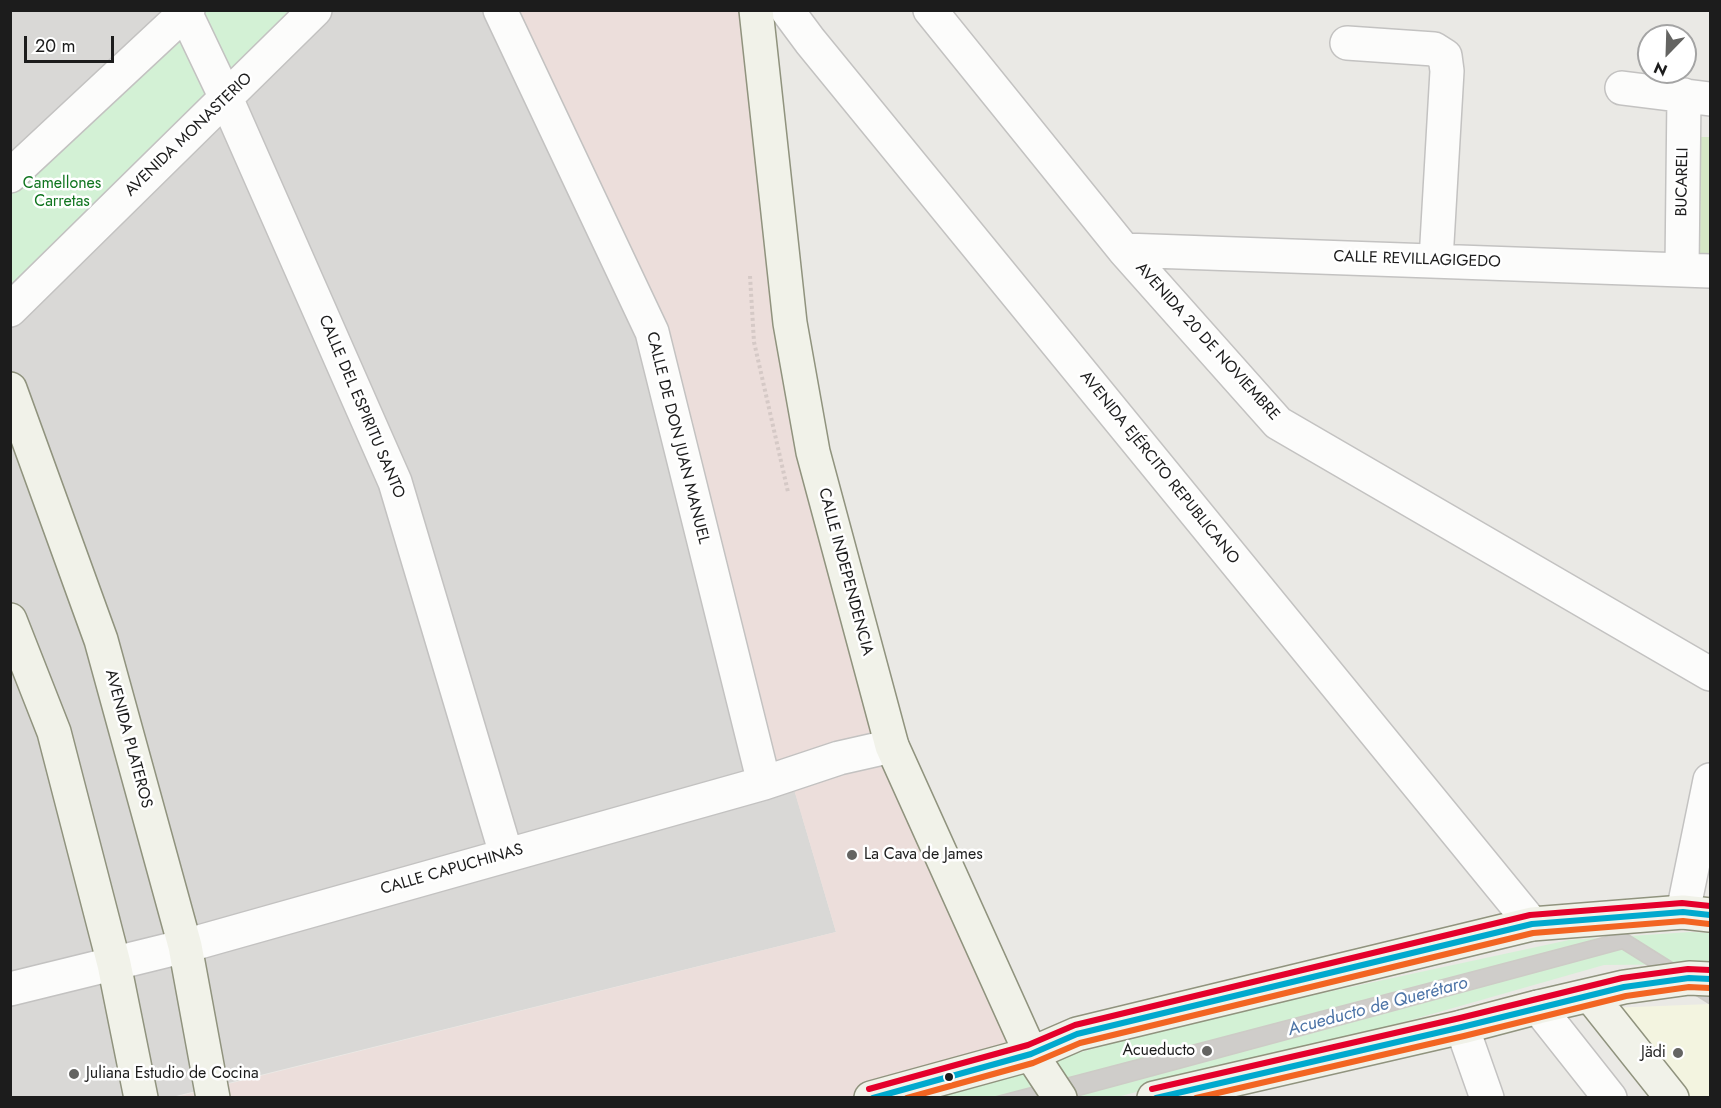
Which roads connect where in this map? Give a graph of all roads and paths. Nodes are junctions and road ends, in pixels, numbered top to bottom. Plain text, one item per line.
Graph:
1 (315, 10) edge
2 (500, 10) edge
3 (756, 10) edge
4 (788, 10) edge
5 (186, 11) edge
6 (930, 12) edge
7 (1347, 43) dead end
8 (1622, 88) dead end
9 (1697, 97) edge
10 (226, 98) junction
11 (10, 176) edge
12 (1124, 250) junction
13 (1436, 260) junction
14 (1696, 269) edge
15 (10, 310) edge
16 (10, 389) edge
17 (10, 620) edge
18 (1710, 674) edge
19 (892, 746) junction
20 (1710, 780) edge
21 (764, 783) junction
22 (506, 854) junction
23 (1697, 914) edge
24 (1532, 924) junction
25 (185, 946) junction
26 (114, 964) junction
27 (1710, 979) edge
28 (10, 989) edge
29 (1590, 994) junction
30 (1538, 1007) junction
31 (1462, 1027) junction
32 (1031, 1054) junction
33 (141, 1098) edge
34 (213, 1098) edge
35 (871, 1098) edge
36 (1060, 1098) edge
37 (1083, 1098) edge
38 (1154, 1098) edge
39 (1487, 1098) edge
40 (1610, 1098) edge
41 (1672, 1098) edge

1 - 10 street, AVENIDA MONASTERIO
2 - 21 street, CALLE DE DON JUAN MANUEL
3 - 19 street, CALLE INDEPENDENCIA
4 - 24 street, AVENIDA EJÉRCITO REPUBLICANO
5 - 10 street, CALLE DEL ESPIRITU SANTO
5 - 11 street
6 - 12 street, AVENIDA 20 DE NOVIEMBRE
7 - 13 street
8 - 9 street
9 - 14 street, BUCARELI
10 - 15 street, AVENIDA MONASTERIO
10 - 22 street, CALLE DEL ESPIRITU SANTO
12 - 13 street, CALLE REVILLAGIGEDO
12 - 18 street, AVENIDA 20 DE NOVIEMBRE
13 - 14 street, CALLE REVILLAGIGEDO
16 - 25 street, AVENIDA PLATEROS
17 - 26 street
19 - 21 street, CALLE CAPUCHINAS
19 - 32 street, CALLE INDEPENDENCIA
20 - 23 street
21 - 22 street, CALLE CAPUCHINAS
22 - 25 street, CALLE CAPUCHINAS
23 - 24 street
24 - 32 street
25 - 26 street, CALLE CAPUCHINAS
25 - 34 street, AVENIDA PLATEROS
26 - 28 street, CALLE CAPUCHINAS
26 - 33 street
27 - 29 street
29 - 30 street
29 - 41 street
30 - 31 street
30 - 40 street
31 - 38 street
31 - 39 street
32 - 35 street
32 - 36 street, CALLE INDEPENDENCIA
32 - 37 street

